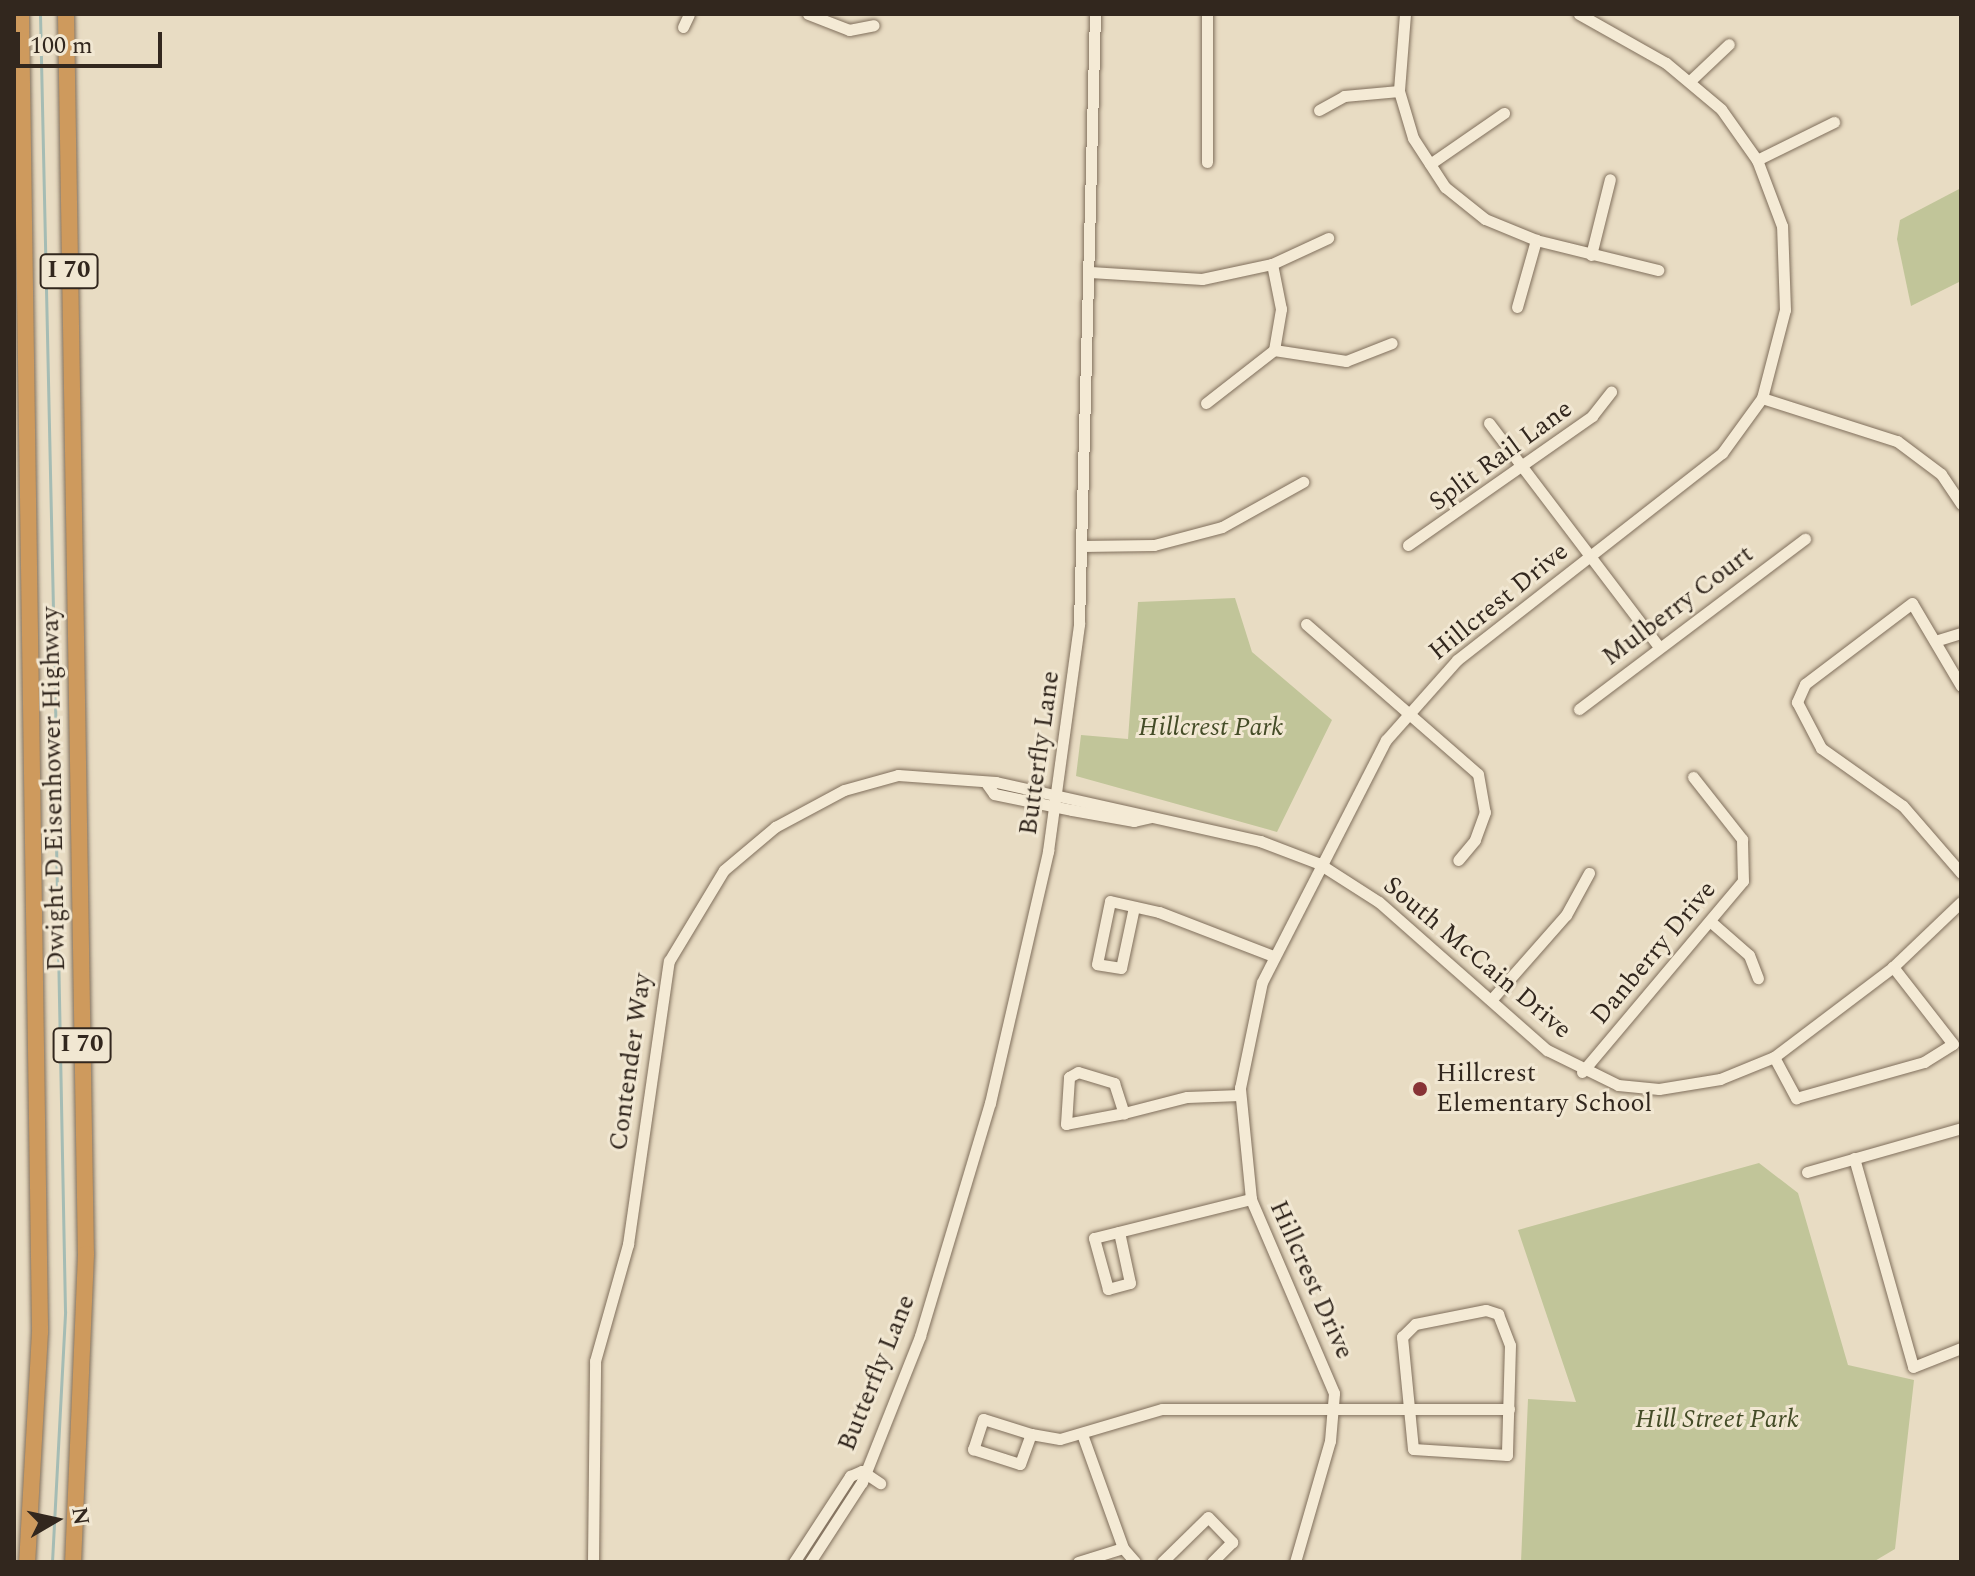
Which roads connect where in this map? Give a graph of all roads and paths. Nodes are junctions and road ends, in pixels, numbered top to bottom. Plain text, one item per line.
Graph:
1 (21, 14) edge
2 (66, 14) edge
3 (689, 14) edge
4 (808, 14) edge
5 (1095, 14) edge
6 (1207, 14) edge
7 (1405, 14) edge
8 (1579, 14) edge
9 (874, 25) dead end
10 (683, 27) dead end
11 (1729, 44) dead end
12 (1691, 80) junction
13 (1399, 91) junction
14 (1319, 110) dead end
15 (1504, 113) dead end
16 (1834, 122) dead end
17 (1757, 160) junction
18 (1207, 162) dead end
19 (1430, 164) junction
20 (1610, 179) dead end
21 (1328, 238) dead end
22 (1536, 240) junction
23 (1591, 255) junction
24 (1272, 264) junction
25 (1658, 270) dead end
26 (1090, 272) junction
27 (1517, 307) dead end
28 (1392, 343) dead end
29 (1274, 350) junction
30 (1611, 392) dead end
31 (1762, 398) junction
32 (1206, 403) dead end
33 (1489, 423) dead end
34 (1521, 466) junction
35 (1303, 482) dead end
36 (1961, 504) edge
37 (1805, 539) dead end
38 (1408, 545) dead end
39 (1082, 546) junction
40 (1590, 557) junction
41 (1306, 624) dead end
42 (1961, 633) edge
43 (1935, 641) junction
44 (1658, 646) junction
45 (1961, 686) edge
46 (1579, 709) dead end
47 (1410, 710) junction
48 (1693, 777) dead end
49 (987, 784) junction
50 (1057, 793) junction
51 (1056, 807) junction
52 (1151, 817) junction
53 (1458, 860) dead end
54 (1318, 863) junction
55 (1589, 873) dead end
56 (1961, 873) edge
57 (1961, 902) edge
58 (1134, 907) junction
59 (1711, 922) junction
60 (1273, 956) junction
61 (1893, 967) junction
62 (1758, 978) dead end
63 (1491, 1000) junction
64 (1774, 1057) junction
65 (1582, 1072) junction
66 (1240, 1095) junction
67 (1124, 1113) junction
68 (1961, 1128) edge
69 (1854, 1158) junction
70 (1807, 1172) dead end
71 (1251, 1199) junction
72 (1119, 1232) junction
73 (1961, 1348) edge
74 (1333, 1407) junction
75 (1509, 1409) junction
76 (1408, 1410) junction
77 (1031, 1434) junction
78 (1082, 1434) junction
79 (862, 1476) junction
80 (1123, 1548) junction
81 (1099, 1559) edge
82 (27, 1562) edge
83 (73, 1562) edge
84 (593, 1562) edge
85 (794, 1562) edge
86 (810, 1562) edge
87 (1078, 1562) edge
88 (1135, 1562) edge
89 (1162, 1562) edge
90 (1212, 1562) edge
91 (1295, 1562) edge

1 - 82 highway, Dwight D Eisenhower Highway / I 70
2 - 83 highway, Dwight D Eisenhower Highway / I 70
3 - 10 street
4 - 9 street
5 - 26 street, Butterfly Lane
6 - 18 street
7 - 13 street
8 - 12 street, Hillcrest Drive
11 - 12 street
12 - 17 street, Hillcrest Drive
13 - 14 street
13 - 19 street
15 - 19 street
16 - 17 street
17 - 31 street, Hillcrest Drive
19 - 22 street
20 - 23 street
21 - 24 street
22 - 23 street
22 - 27 street
23 - 25 street
24 - 26 street
24 - 29 street
26 - 39 street, Butterfly Lane
28 - 29 street
29 - 32 street
30 - 34 street, Split Rail Lane
31 - 36 street
31 - 40 street, Hillcrest Drive
33 - 34 street
34 - 38 street, Split Rail Lane
34 - 40 street
35 - 39 street
37 - 44 street, Mulberry Court
39 - 50 street, Butterfly Lane
40 - 44 street
40 - 47 street, Hillcrest Drive
41 - 47 street
42 - 43 street
43 - 45 street
43 - 56 street
44 - 46 street, Mulberry Court
47 - 53 street
47 - 54 street, Hillcrest Drive
48 - 59 street, Danberry Drive
49 - 50 street, Contender Way
49 - 51 street, Contender Way
49 - 84 street, Contender Way
50 - 51 street, Butterfly Lane
50 - 52 street, South McCain Drive
51 - 52 street, South McCain Drive
51 - 79 street, Butterfly Lane
52 - 54 street, South McCain Drive
54 - 60 street, Hillcrest Drive
54 - 63 street, South McCain Drive
55 - 63 street
57 - 61 street, South McCain Drive
58 - 58 street
58 - 60 street
59 - 62 street
59 - 65 street, Danberry Drive
60 - 66 street, Hillcrest Drive
61 - 64 street, South McCain Drive
61 - 64 street
63 - 65 street, South McCain Drive
64 - 65 street, South McCain Drive
66 - 67 street
66 - 71 street, Hillcrest Drive
67 - 67 street
68 - 69 street
69 - 70 street
69 - 73 street
71 - 72 street
71 - 74 street, Hillcrest Drive
72 - 72 street
74 - 76 street
74 - 78 street
74 - 91 street, Hillcrest Drive
75 - 76 street
75 - 76 street
75 - 76 street
77 - 77 street
77 - 78 street
78 - 80 street
79 - 85 street, Butterfly Lane
79 - 86 street, Butterfly Lane
80 - 81 street
80 - 88 street
81 - 87 street
89 - 90 street

